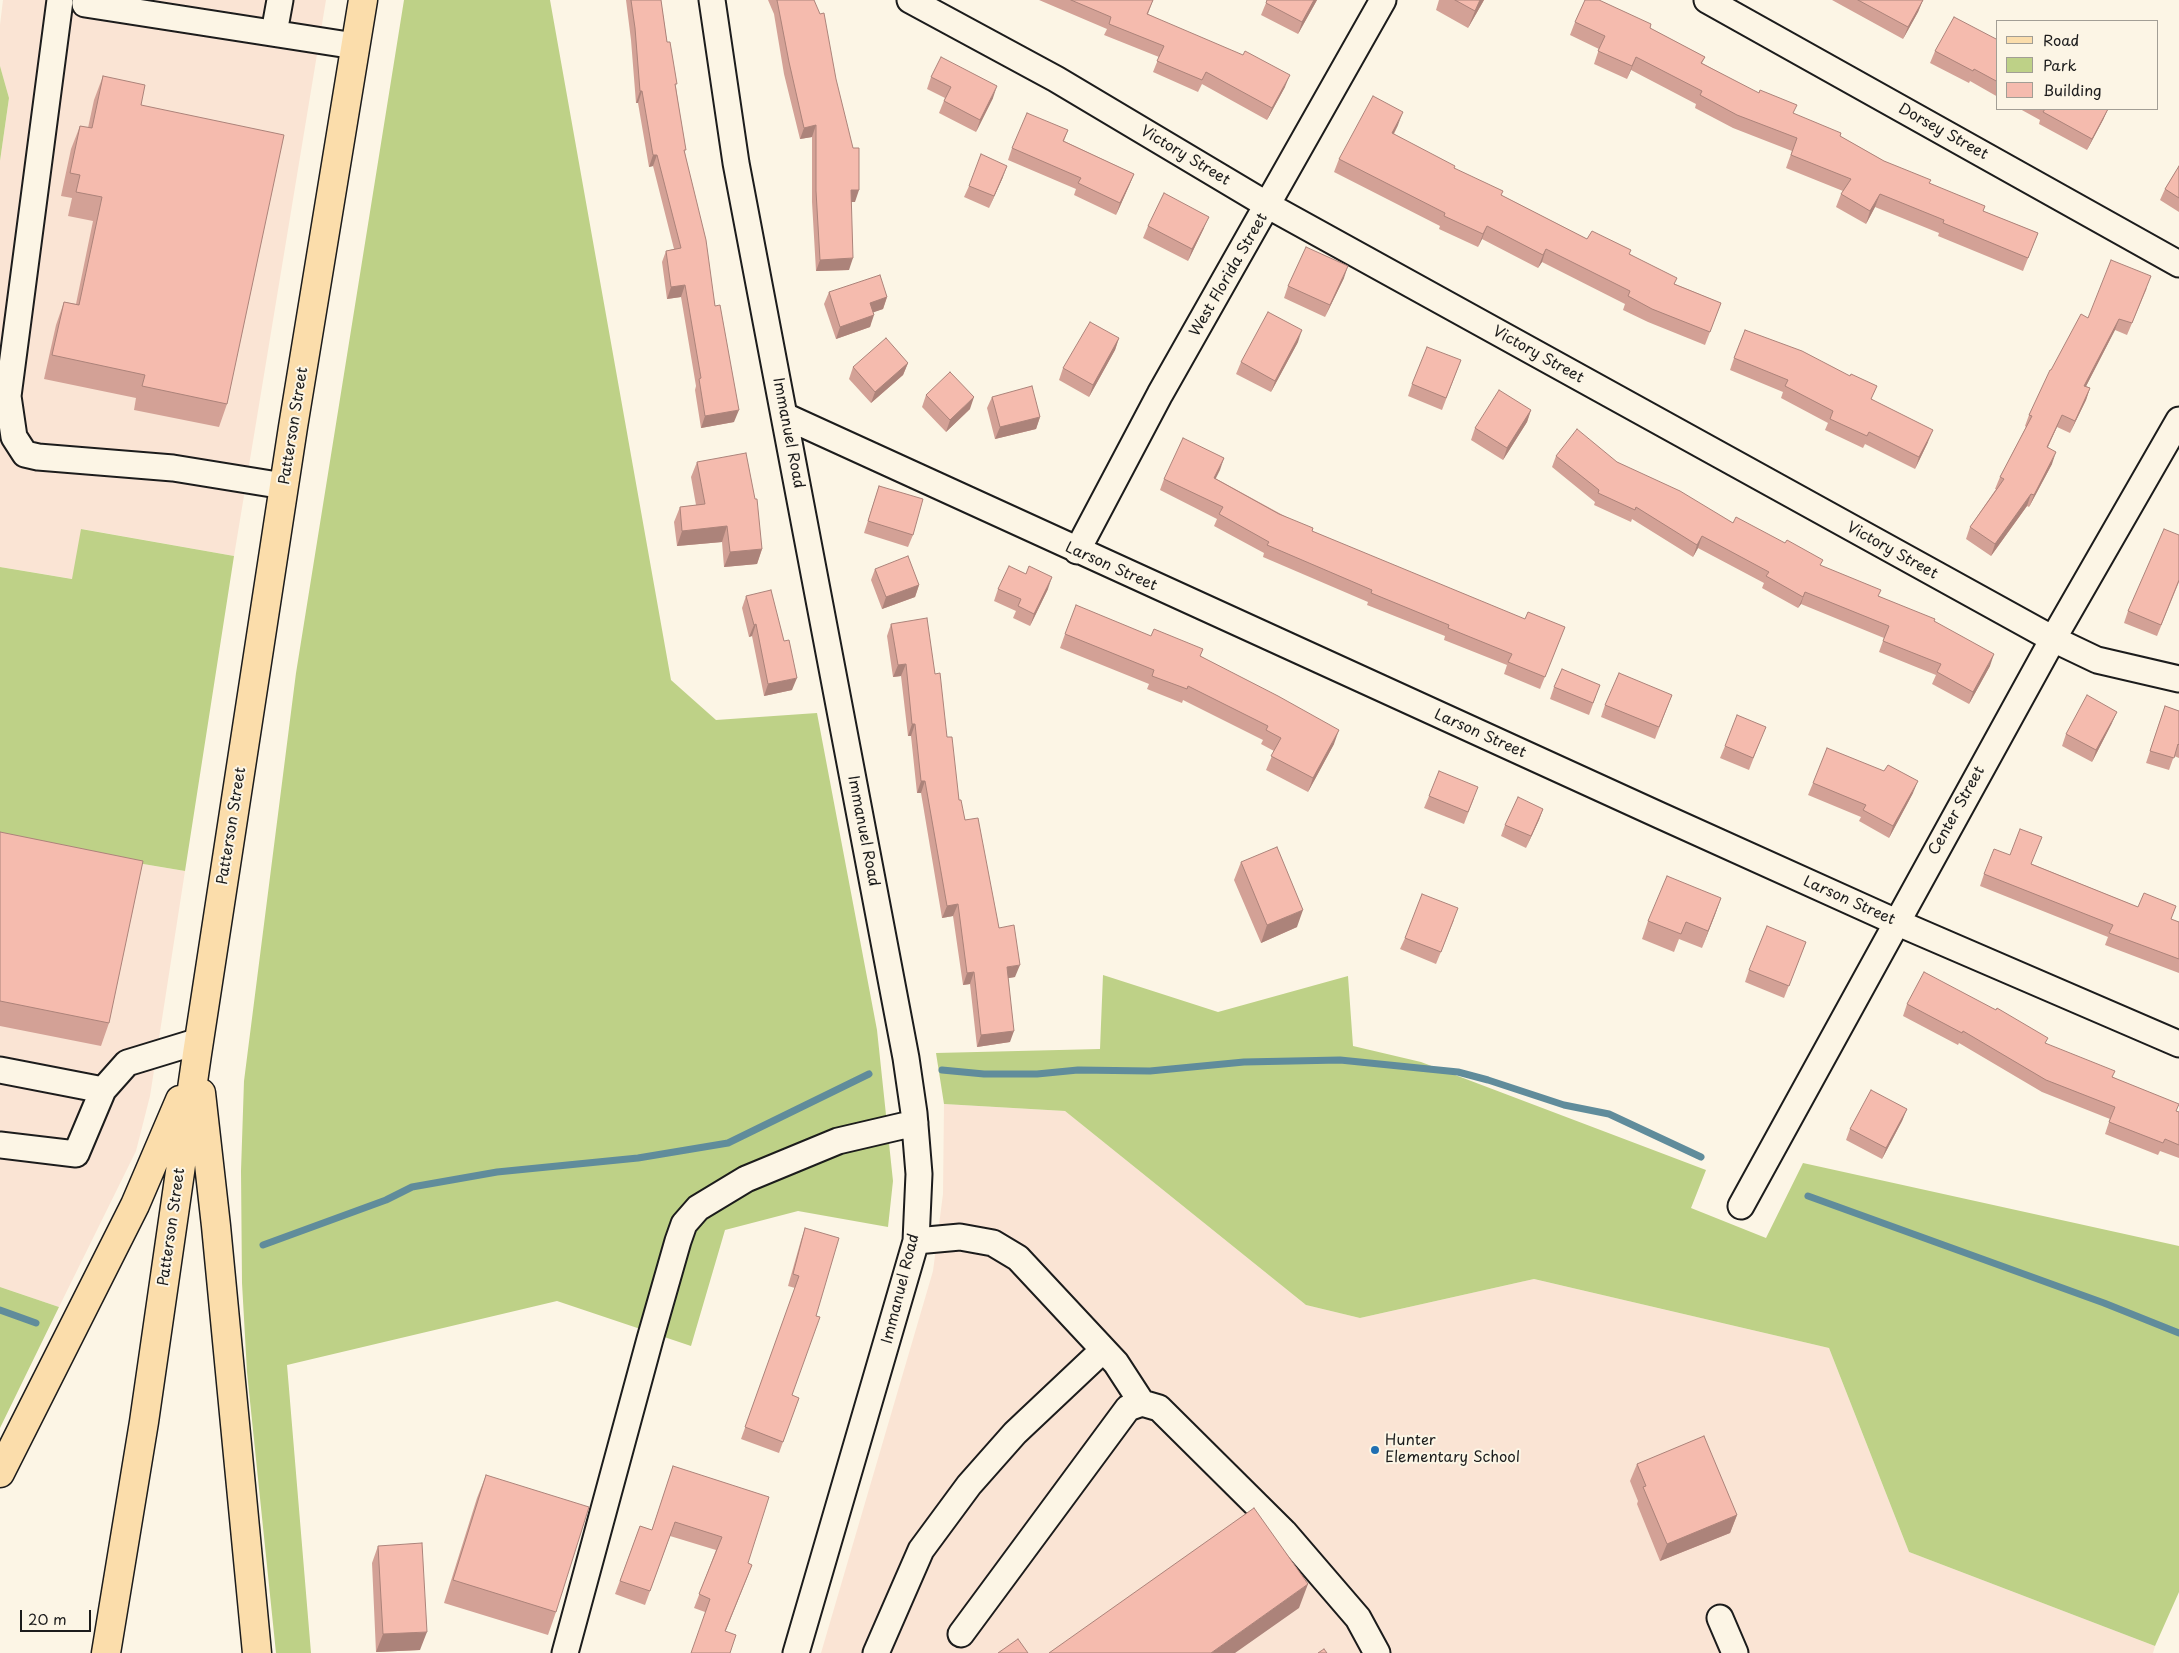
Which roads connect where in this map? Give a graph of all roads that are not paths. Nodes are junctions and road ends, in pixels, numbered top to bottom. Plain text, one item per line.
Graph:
1 (60, 0) edge
2 (280, 0) edge
3 (363, 0) edge
4 (712, 0) edge
5 (910, 0) edge
6 (1384, 0) edge
7 (1707, 0) edge
8 (86, 4) dead end
9 (274, 33) junction
10 (355, 46) junction
11 (1269, 206) junction
12 (2179, 264) edge
13 (785, 416) junction
14 (2179, 420) edge
15 (284, 486) junction
16 (1077, 551) junction
17 (2053, 639) junction
18 (2179, 679) edge
19 (1896, 922) junction
20 (2179, 1044) edge
21 (198, 1048) junction
22 (0, 1070) edge
23 (104, 1090) junction
24 (915, 1123) junction
25 (0, 1146) edge
26 (1741, 1206) dead end
27 (916, 1241) junction
28 (1103, 1350) junction
29 (1142, 1403) junction
30 (0, 1474) edge
31 (1720, 1618) dead end
32 (961, 1634) dead end
33 (106, 1653) edge
34 (256, 1653) edge
35 (565, 1653) edge
36 (796, 1653) edge
37 (876, 1653) edge
38 (1377, 1653) edge
39 (1735, 1653) edge

1 - 15 street
2 - 9 street
3 - 10 main road, Patterson Street
4 - 13 street, Immanuel Road
5 - 11 street, Victory Street
6 - 11 street, West Florida Street
7 - 12 street, Dorsey Street
8 - 9 street
9 - 10 street
10 - 15 main road, Patterson Street
11 - 16 street, West Florida Street
11 - 17 street, Victory Street
13 - 16 street, Larson Street
13 - 24 street, Immanuel Road
14 - 17 street, Center Street
15 - 21 main road, Patterson Street
16 - 19 street, Larson Street
17 - 18 street, Victory Street
17 - 19 street, Center Street
19 - 20 street, Larson Street
19 - 26 street, Center Street
21 - 23 street
21 - 30 main road
21 - 33 main road, Patterson Street
21 - 34 main road
22 - 23 street
23 - 25 street
24 - 27 street, Immanuel Road
24 - 35 street
27 - 28 street
27 - 36 street, Immanuel Road
28 - 29 street
28 - 37 street
29 - 32 street
29 - 38 street
31 - 39 street

